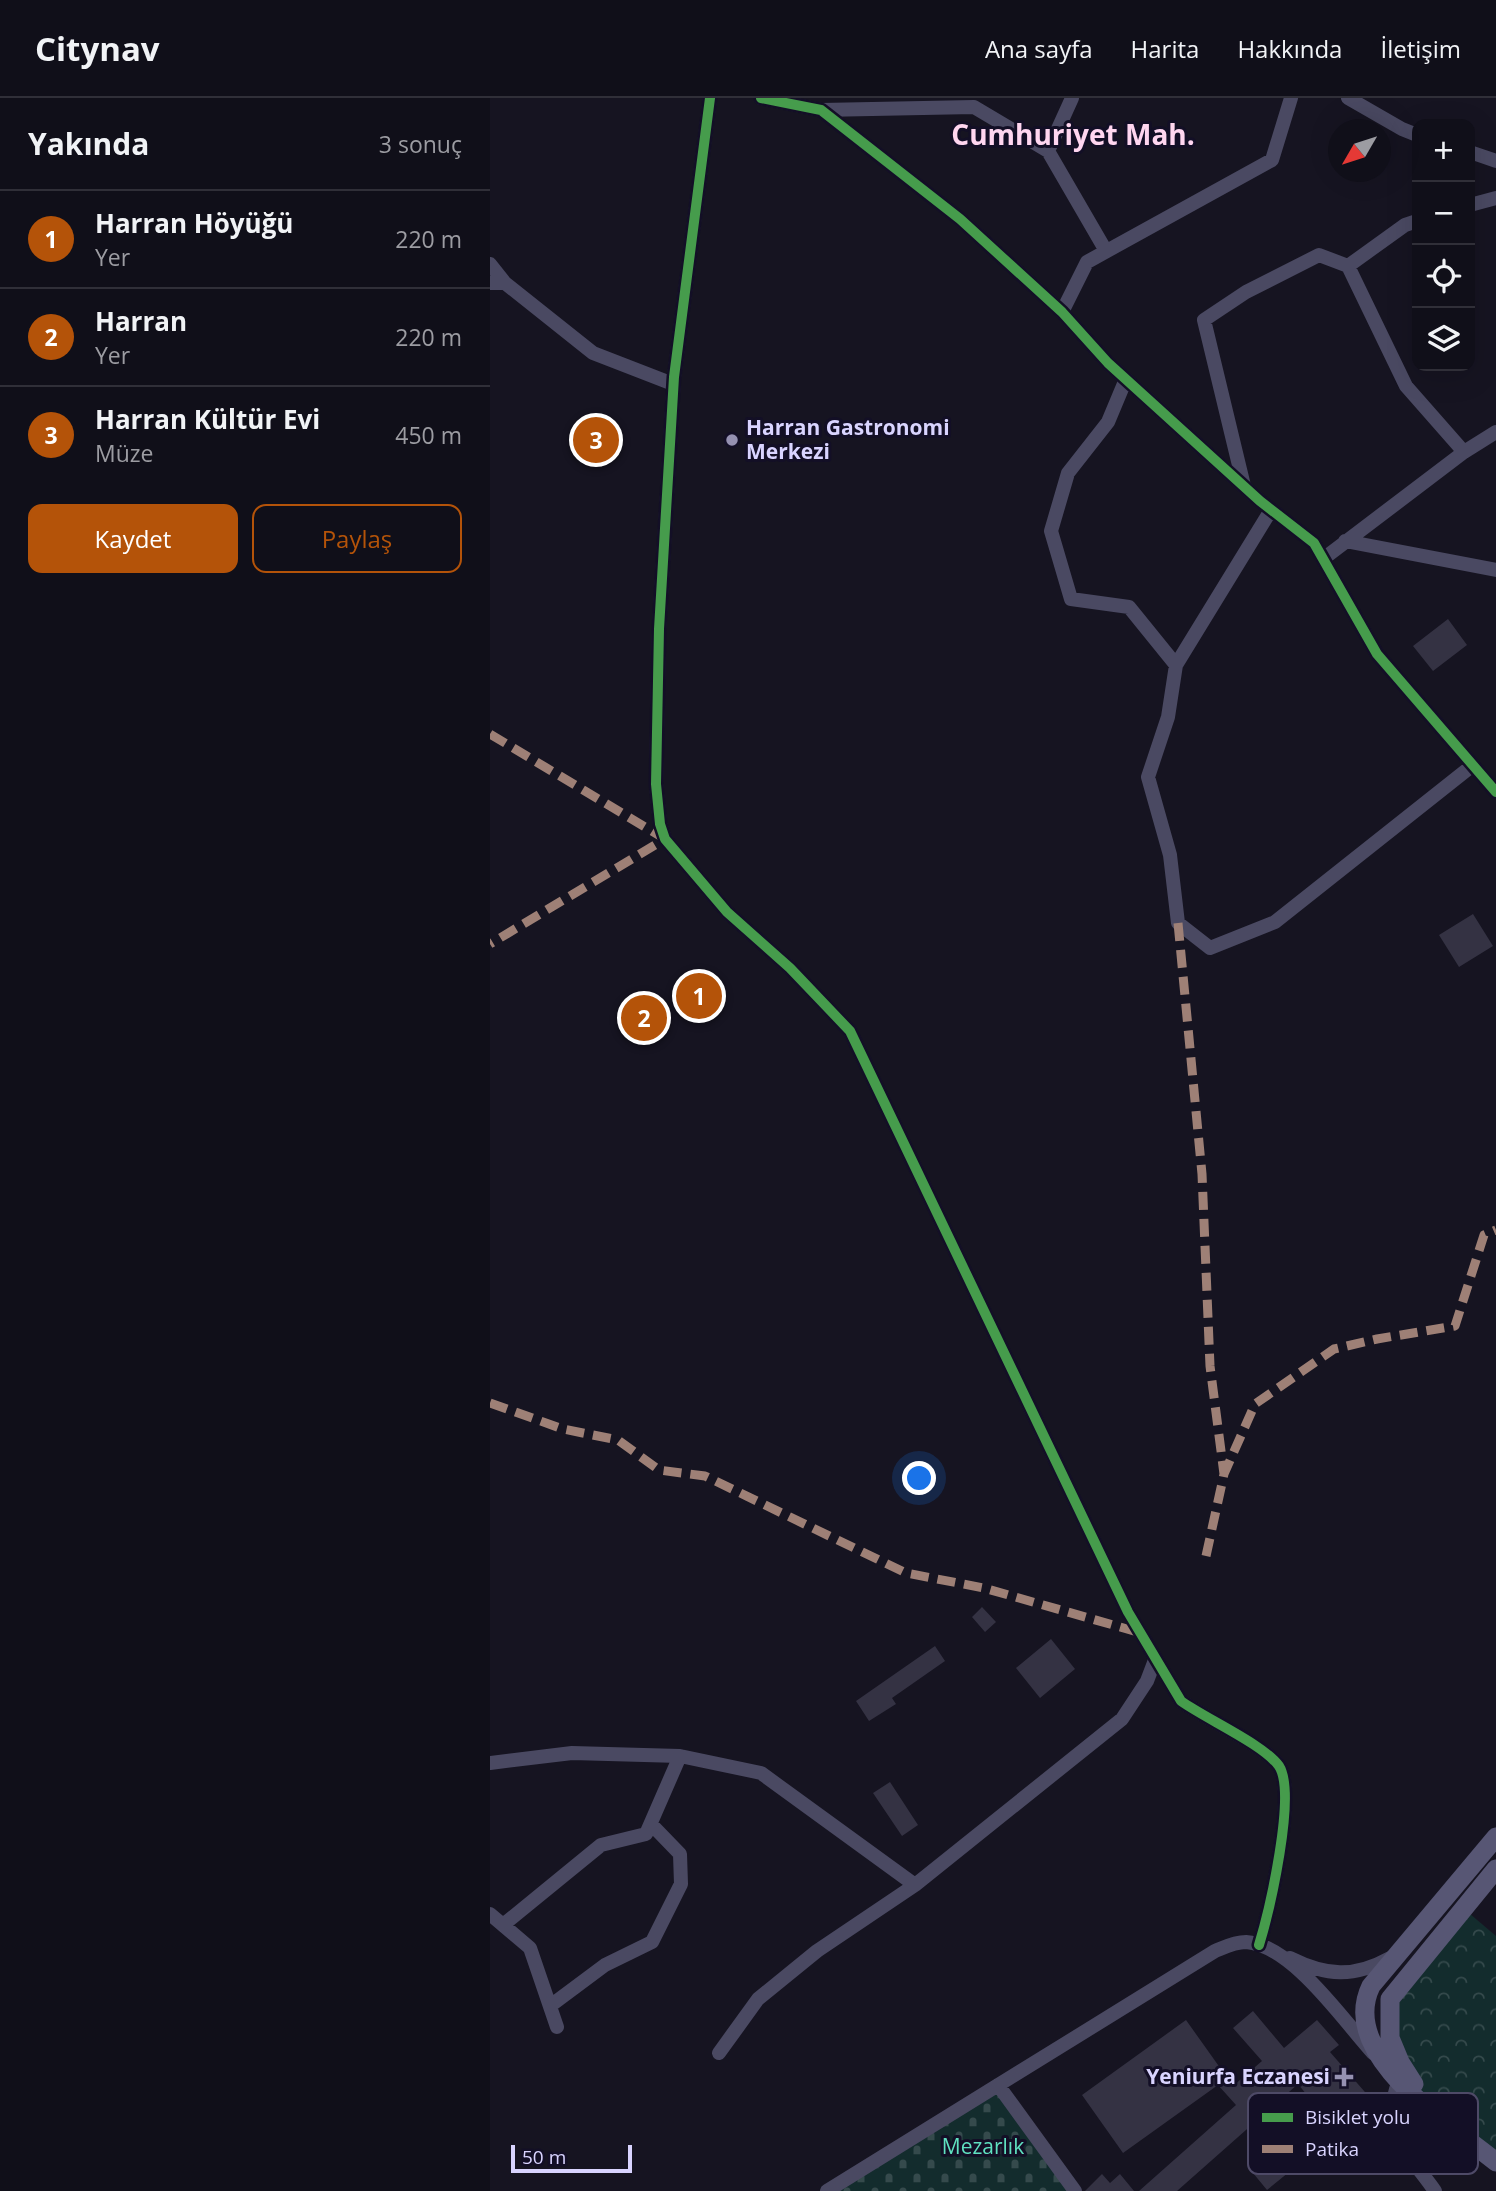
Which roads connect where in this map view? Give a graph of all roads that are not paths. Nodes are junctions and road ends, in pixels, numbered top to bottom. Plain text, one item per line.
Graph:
1 (710, 98) edge
2 (761, 98) edge
3 (1072, 98) edge
4 (1291, 98) edge
5 (1348, 98) edge
6 (821, 110) junction
7 (1412, 133) edge
8 (1048, 151) junction
9 (1475, 154) edge
10 (1496, 161) edge
11 (1496, 198) edge
12 (1475, 204) edge
13 (1412, 223) edge
14 (1106, 251) junction
15 (490, 264) edge
16 (1348, 266) junction
17 (497, 283) edge
18 (1062, 312) junction
19 (1126, 379) junction
20 (673, 384) junction
21 (1496, 432) edge
22 (1464, 452) junction
23 (1244, 486) junction
24 (1272, 510) junction
25 (1345, 541) junction
26 (1323, 559) junction
27 (1496, 570) edge
28 (1176, 665) junction
29 (1473, 765) junction
30 (1496, 793) edge
31 (1155, 1660) junction
32 (680, 1756) junction
33 (490, 1763) edge
34 (651, 1824) junction
35 (1496, 1837) edge
36 (1496, 1869) edge
37 (915, 1885) junction
38 (490, 1914) edge
39 (503, 1925) junction
40 (1265, 1946) junction
41 (1397, 1955) junction
42 (550, 2006) junction
43 (557, 2027) dead end
44 (719, 2053) dead end
45 (1393, 2075) junction
46 (998, 2085) junction
47 (1392, 2093) edge
48 (1414, 2093) edge
49 (1421, 2093) edge
50 (1424, 2174) edge
51 (828, 2191) edge
52 (1075, 2191) edge
53 (1435, 2191) edge

1 - 20 street
2 - 6 street
3 - 8 street
4 - 14 street
5 - 7 street
6 - 8 street
6 - 18 street
8 - 14 street
9 - 10 street
11 - 12 street
13 - 16 street
14 - 18 street
15 - 17 street
16 - 22 street
16 - 23 street
17 - 20 street
18 - 19 street
19 - 23 street
19 - 28 street
20 - 31 street
21 - 22 street
22 - 25 street
23 - 24 street
24 - 26 street
24 - 28 street
25 - 26 street
25 - 27 street
26 - 29 street
28 - 29 street
29 - 30 street
31 - 37 street
31 - 40 street
32 - 33 street
32 - 34 street
32 - 37 street
34 - 39 street
34 - 42 street
35 - 41 main road
36 - 49 main road
37 - 44 street
38 - 39 street
39 - 42 street
40 - 41 street
40 - 45 street
40 - 46 street
41 - 45 main road
42 - 43 street
45 - 47 street
45 - 48 main road
46 - 51 street
46 - 52 street
50 - 53 street

